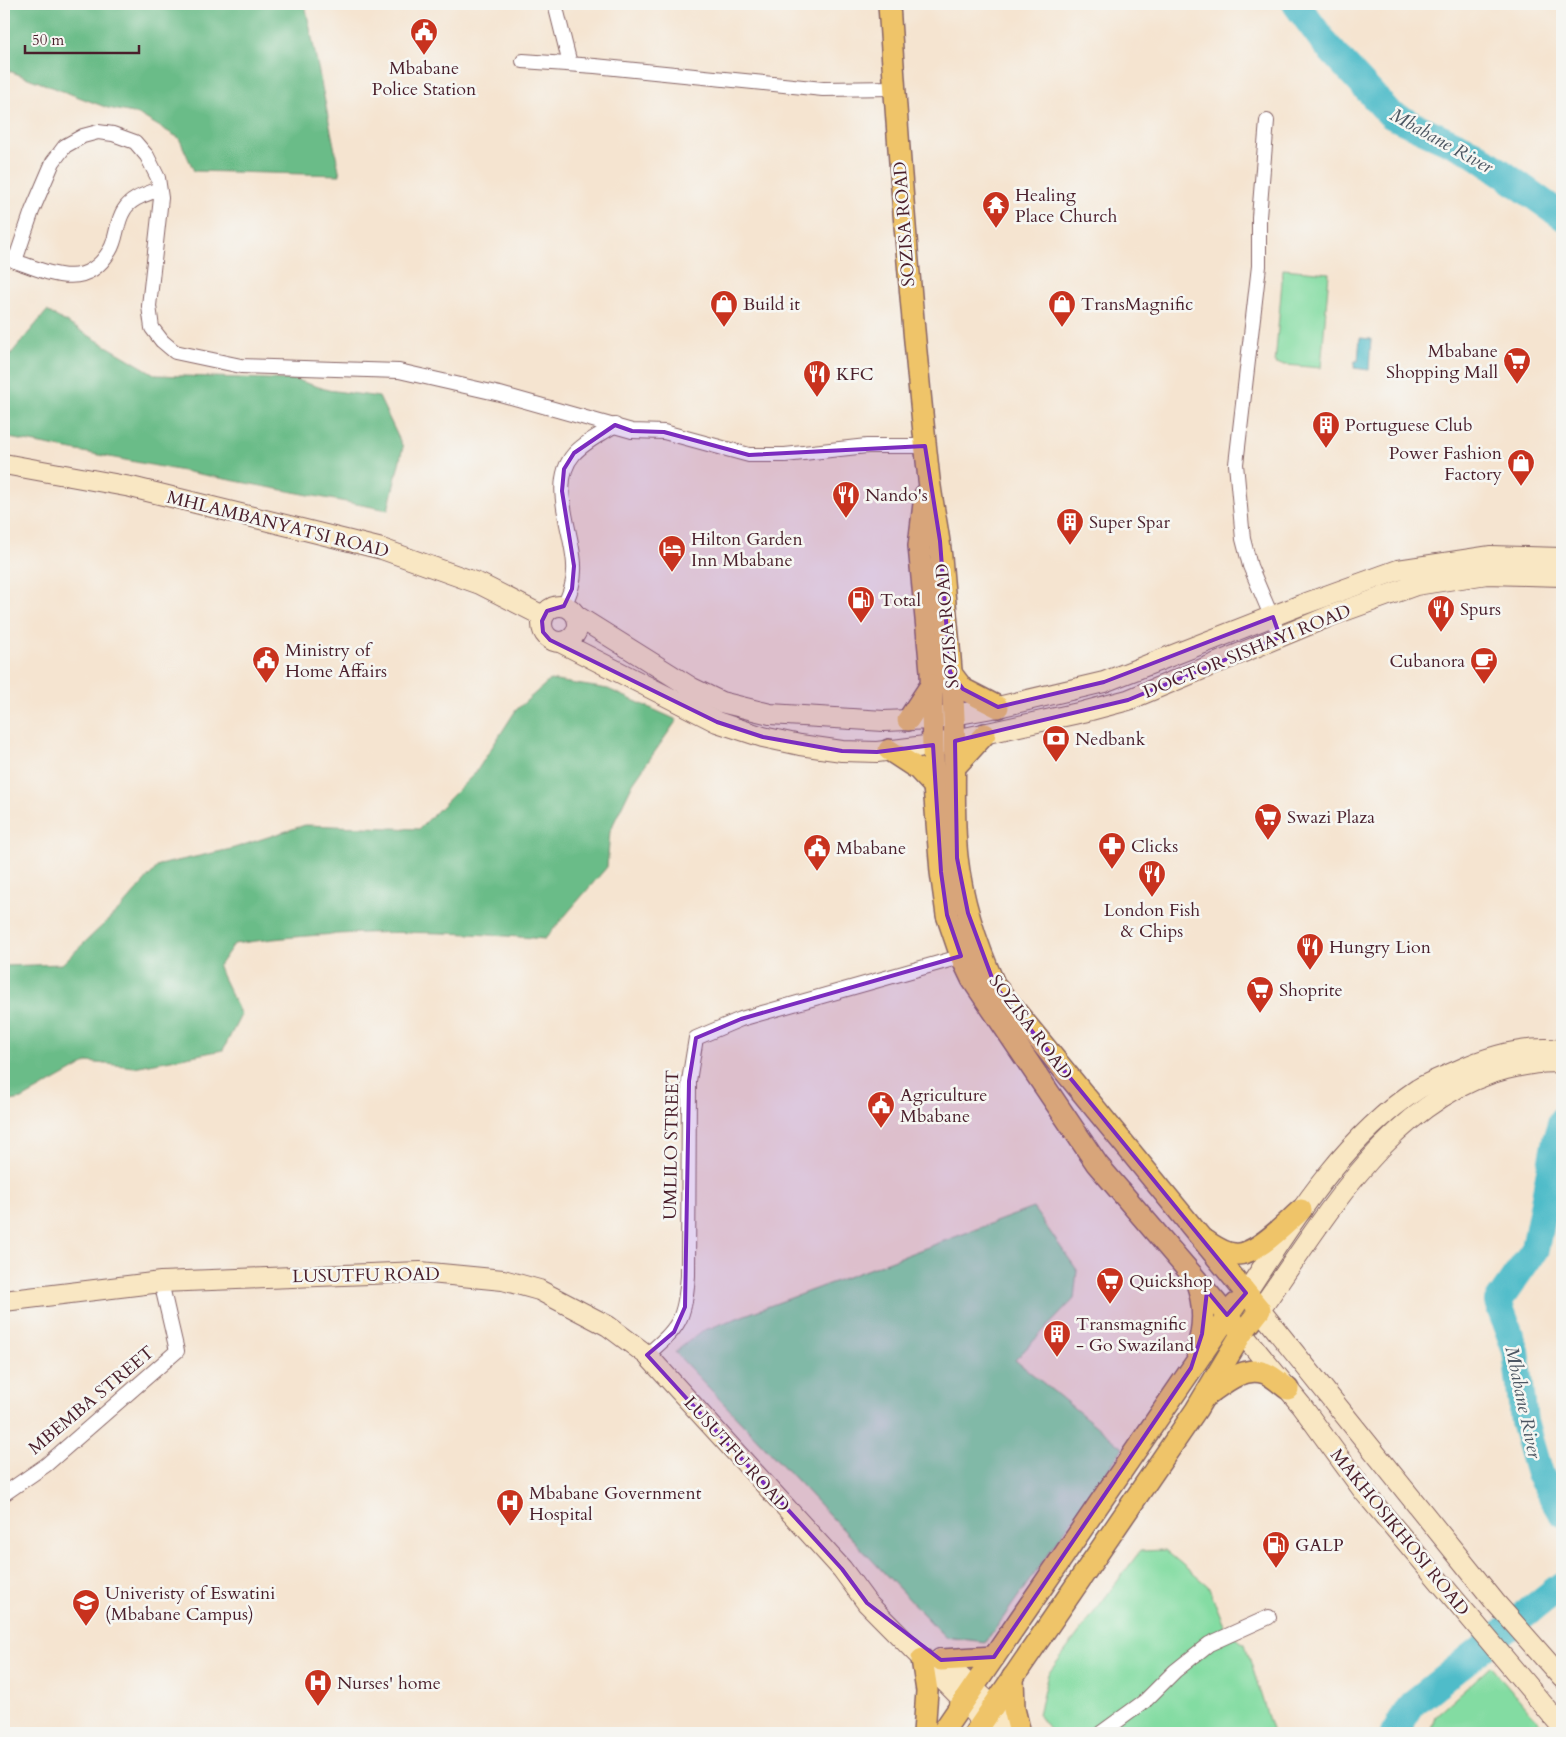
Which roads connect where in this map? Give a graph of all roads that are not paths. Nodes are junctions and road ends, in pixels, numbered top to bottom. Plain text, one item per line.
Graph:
1 (555, 4) edge
2 (889, 4) edge
3 (523, 61) dead end
4 (570, 64) junction
5 (894, 88) junction
6 (1267, 120) dead end
7 (159, 189) junction
8 (9, 259) edge
9 (615, 425) junction
10 (926, 446) junction
11 (4, 464) edge
12 (928, 473) junction
13 (1562, 558) edge
14 (1562, 576) edge
15 (570, 611) junction
16 (543, 616) junction
17 (1273, 617) junction
18 (1280, 638) junction
19 (562, 643) junction
20 (950, 672) junction
21 (1104, 682) junction
22 (932, 684) junction
23 (1128, 700) junction
24 (998, 707) junction
25 (954, 715) junction
26 (932, 719) junction
27 (908, 720) junction
28 (985, 734) junction
29 (955, 741) junction
30 (933, 745) junction
31 (889, 750) junction
32 (954, 768) junction
33 (934, 786) junction
34 (970, 954) junction
35 (1562, 1050) edge
36 (1562, 1063) edge
37 (1301, 1210) junction
38 (1197, 1235) junction
39 (1196, 1279) junction
40 (162, 1282) junction
41 (1246, 1293) junction
42 (4, 1301) edge
43 (1260, 1310) junction
44 (1227, 1315) junction
45 (1242, 1333) junction
46 (647, 1355) junction
47 (1191, 1368) junction
48 (1288, 1389) junction
49 (1201, 1399) junction
50 (4, 1494) edge
51 (1269, 1617) dead end
52 (994, 1657) junction
53 (932, 1660) junction
54 (1013, 1677) junction
55 (1562, 1678) edge
56 (979, 1712) edge
57 (1562, 1727) edge
58 (924, 1733) edge
59 (942, 1733) edge
60 (1015, 1733) edge
61 (1020, 1733) edge
62 (1101, 1733) edge

1 - 4 street
2 - 5 main road, SOZISA ROAD
3 - 4 street
4 - 5 street
5 - 10 main road, SOZISA ROAD
6 - 17 street
7 - 8 street
7 - 8 street
7 - 9 street
9 - 10 street
9 - 15 street
10 - 12 main road, SOZISA ROAD
11 - 16 main road, MHLAMBANYATSI ROAD
12 - 20 main road, SOZISA ROAD
12 - 22 main road, SOZISA ROAD
13 - 17 main road, DOCTOR SISHAYI ROAD
14 - 18 main road, DOCTOR SISHAYI ROAD
15 - 16 main road
15 - 19 main road
15 - 27 main road
16 - 19 main road
17 - 18 street
17 - 21 main road, DOCTOR SISHAYI ROAD
18 - 23 main road, DOCTOR SISHAYI ROAD
19 - 31 main road
20 - 24 main road
20 - 25 main road, SOZISA ROAD
21 - 23 main road
21 - 24 main road, DOCTOR SISHAYI ROAD
22 - 26 main road, SOZISA ROAD
22 - 27 main road
23 - 28 main road, DOCTOR SISHAYI ROAD
24 - 25 main road, DOCTOR SISHAYI ROAD
25 - 26 main road, DOCTOR SISHAYI ROAD
25 - 29 main road, SOZISA ROAD
26 - 27 main road
26 - 30 main road, SOZISA ROAD
28 - 29 main road, DOCTOR SISHAYI ROAD
28 - 32 main road
29 - 30 main road, DOCTOR SISHAYI ROAD
29 - 32 main road, SOZISA ROAD
30 - 31 main road
30 - 33 main road, SOZISA ROAD
31 - 33 main road
32 - 34 main road, SOZISA ROAD
33 - 34 main road, SOZISA ROAD
34 - 38 main road, SOZISA ROAD
34 - 39 main road, SOZISA ROAD
34 - 46 street, UMLILO STREET
35 - 37 main road
36 - 43 main road
37 - 38 main road
37 - 41 main road
38 - 41 main road, SOZISA ROAD
39 - 44 main road, SOZISA ROAD
39 - 47 main road
40 - 42 main road, LUSUTFU ROAD
40 - 46 main road, LUSUTFU ROAD
40 - 50 street, MBEMBA STREET
41 - 43 main road, SOZISA ROAD
41 - 44 main road
43 - 45 main road
43 - 55 main road, MAKHOSIKHOSI ROAD
44 - 45 main road, SOZISA ROAD
44 - 47 main road
45 - 48 main road, MAKHOSIKHOSI ROAD
45 - 49 main road
46 - 53 main road, LUSUTFU ROAD
47 - 52 main road
48 - 49 main road
48 - 57 main road, MAKHOSIKHOSI ROAD
49 - 54 main road
51 - 62 street
52 - 53 main road
52 - 56 main road
53 - 56 main road, LUSUTFU ROAD
53 - 58 main road
54 - 56 main road
54 - 61 main road
56 - 59 main road
56 - 60 main road, LUSUTFU ROAD

